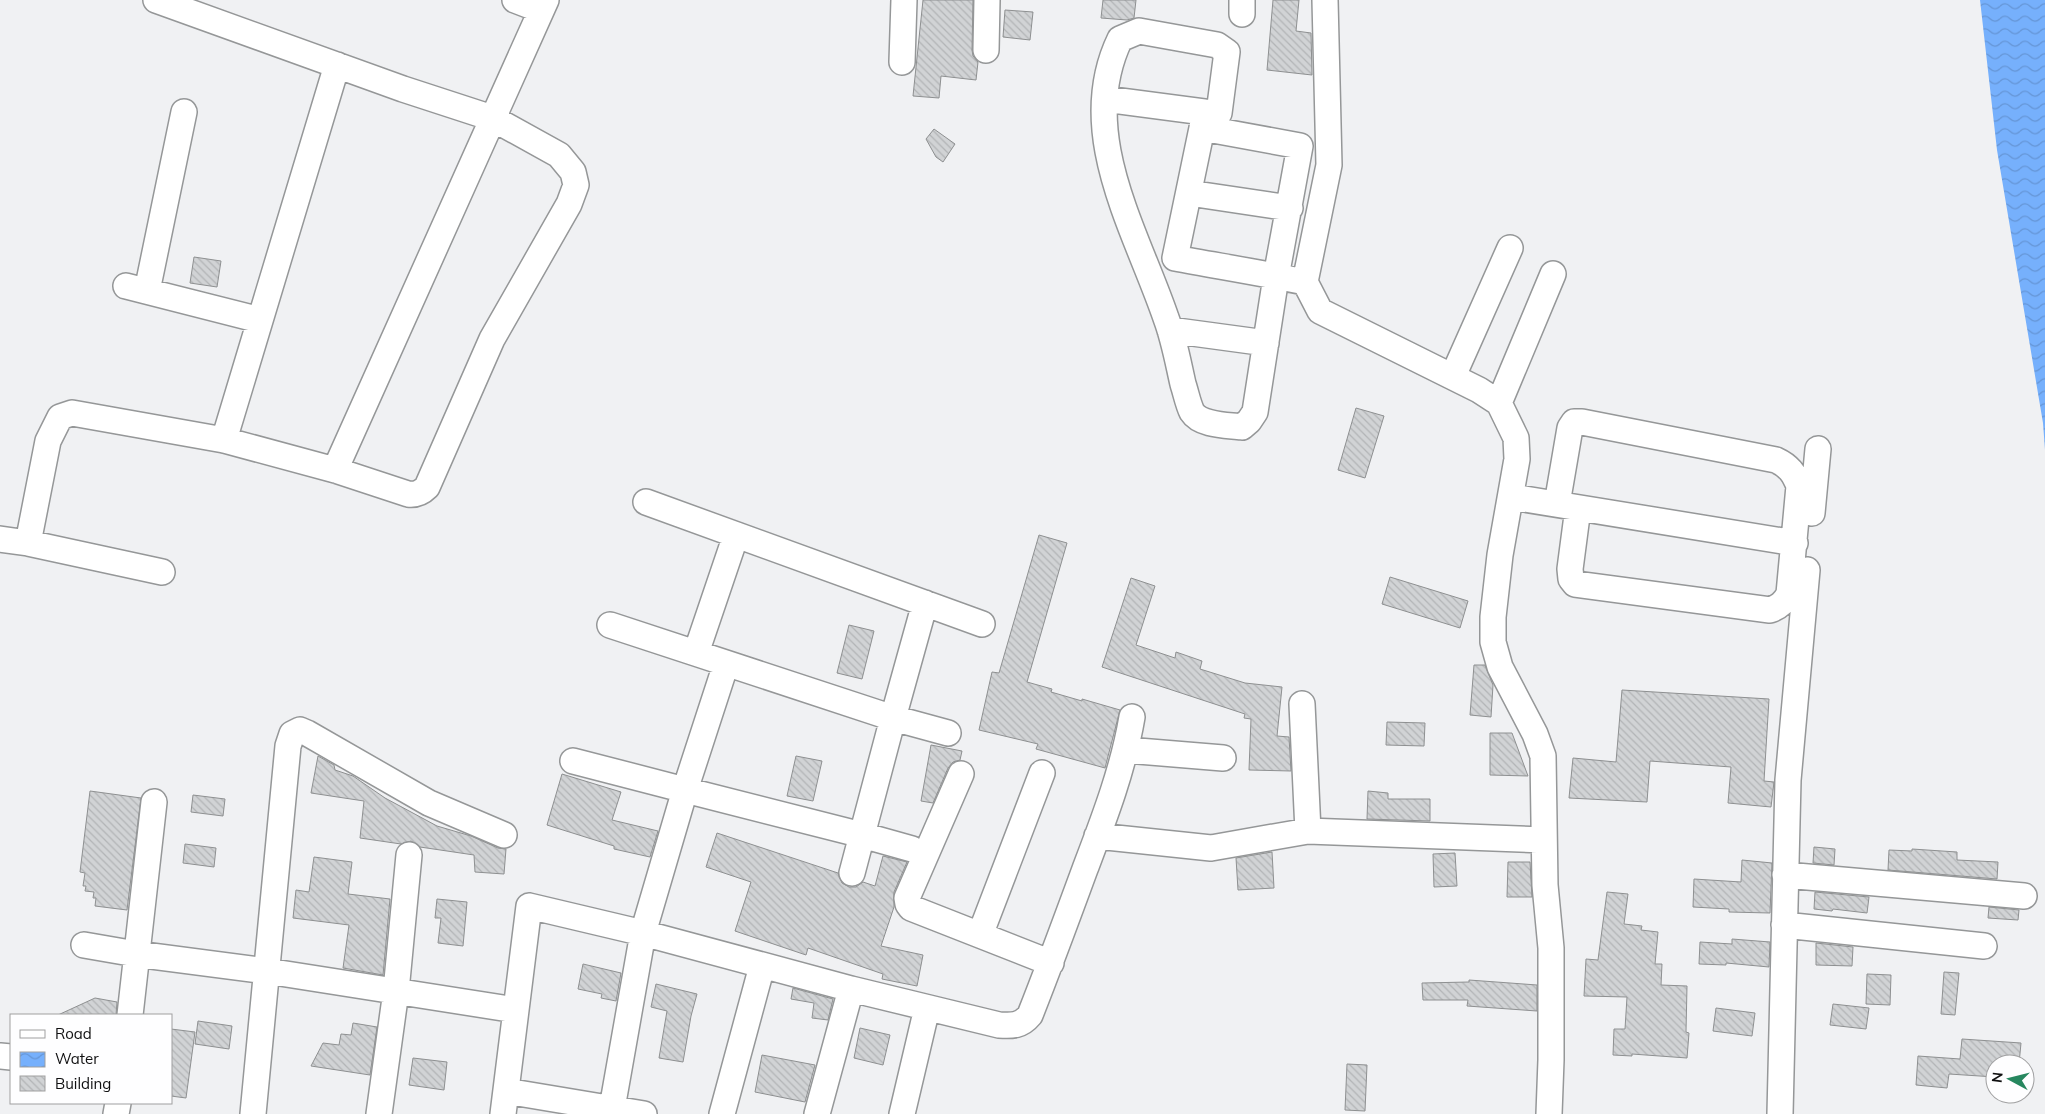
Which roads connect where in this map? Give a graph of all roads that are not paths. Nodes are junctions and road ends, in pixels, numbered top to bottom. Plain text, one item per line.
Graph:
1 (156, 0) edge
2 (515, 0) edge
3 (904, 0) edge
4 (987, 0) edge
5 (1324, 0) edge
6 (543, 5) edge
7 (986, 50) dead end
8 (902, 62) dead end
9 (337, 65) junction
10 (1104, 98) junction
11 (184, 112) dead end
12 (492, 118) junction
13 (1203, 120) junction
14 (1300, 146) junction
15 (1328, 157) junction
16 (1189, 192) junction
17 (1290, 208) junction
18 (1510, 248) dead end
19 (1175, 258) junction
20 (1149, 274) junction
21 (1553, 274) dead end
22 (1276, 277) junction
23 (1305, 282) junction
24 (260, 320) junction
25 (1170, 330) junction
26 (1266, 342) junction
27 (1452, 376) junction
28 (1500, 403) junction
29 (224, 440) junction
30 (1818, 449) dead end
31 (335, 470) junction
32 (1512, 497) junction
33 (646, 502) dead end
34 (1567, 506) junction
35 (736, 534) junction
36 (0, 539) edge
37 (28, 543) junction
38 (1795, 543) junction
39 (162, 572) dead end
40 (925, 603) junction
41 (982, 624) dead end
42 (610, 625) dead end
43 (696, 654) junction
44 (726, 664) junction
45 (1302, 704) dead end
46 (1132, 717) dead end
47 (893, 718) junction
48 (948, 734) dead end
49 (1126, 750) junction
50 (1223, 758) dead end
51 (573, 760) dead end
52 (1042, 773) dead end
53 (961, 774) dead end
54 (685, 790) junction
55 (154, 802) dead end
56 (1308, 831) junction
57 (504, 835) dead end
58 (862, 835) junction
59 (1097, 836) junction
60 (1544, 840) junction
61 (912, 849) dead end
62 (409, 855) dead end
63 (852, 873) dead end
64 (1785, 875) junction
65 (2024, 896) dead end
66 (1784, 925) junction
67 (643, 933) junction
68 (980, 935) junction
69 (84, 945) dead end
70 (1984, 946) dead end
71 (136, 954) junction
72 (1051, 963) junction
73 (762, 966) junction
74 (267, 971) junction
75 (850, 989) junction
76 (396, 991) junction
77 (927, 1008) junction
78 (516, 1010) junction
79 (130, 1014) edge
80 (505, 1102) edge
81 (611, 1111) edge
82 (254, 1114) edge
83 (379, 1114) edge
84 (644, 1114) edge
85 (722, 1114) edge
86 (817, 1114) edge
87 (902, 1114) edge
88 (1549, 1114) edge
89 (1780, 1114) edge

1 - 9 street
2 - 6 street
3 - 8 street
4 - 7 street
5 - 15 street
6 - 12 street
9 - 12 street
9 - 24 street
10 - 13 street
10 - 13 street
10 - 20 street
11 - 24 street
12 - 31 street
12 - 31 street
13 - 14 street
13 - 16 street
14 - 15 street
14 - 17 street
15 - 23 street
16 - 17 street
16 - 19 street
17 - 22 street
18 - 27 street
19 - 20 street
19 - 22 street
20 - 25 street
21 - 28 street
22 - 23 street
22 - 26 street
23 - 27 street
24 - 29 street
25 - 26 street
25 - 26 street
27 - 28 street
28 - 32 street
29 - 31 street
29 - 37 street
30 - 64 street
32 - 34 street
32 - 60 street
33 - 35 street
34 - 38 street
34 - 38 street
34 - 38 street
35 - 40 street
35 - 43 street
36 - 37 street
37 - 39 street
40 - 41 street
40 - 47 street
42 - 43 street
43 - 44 street
44 - 47 street
44 - 54 street
45 - 56 street
46 - 49 street
47 - 48 street
47 - 58 street
49 - 50 street
49 - 59 street
51 - 54 street
52 - 68 street
53 - 68 street
54 - 58 street
54 - 67 street
55 - 71 street
56 - 59 street
56 - 60 street
57 - 74 street
58 - 61 street
58 - 63 street
59 - 72 street
60 - 88 street
62 - 76 street
64 - 65 street
64 - 66 street
66 - 70 street
66 - 89 street
67 - 73 street
67 - 78 street
67 - 81 street
68 - 72 street
69 - 71 street
71 - 74 street
71 - 79 street
72 - 77 street
73 - 75 street
73 - 85 street
74 - 76 street
74 - 82 street
75 - 77 street
75 - 86 street
76 - 78 street
76 - 83 street
77 - 87 street
78 - 80 street
80 - 81 street
81 - 84 street

